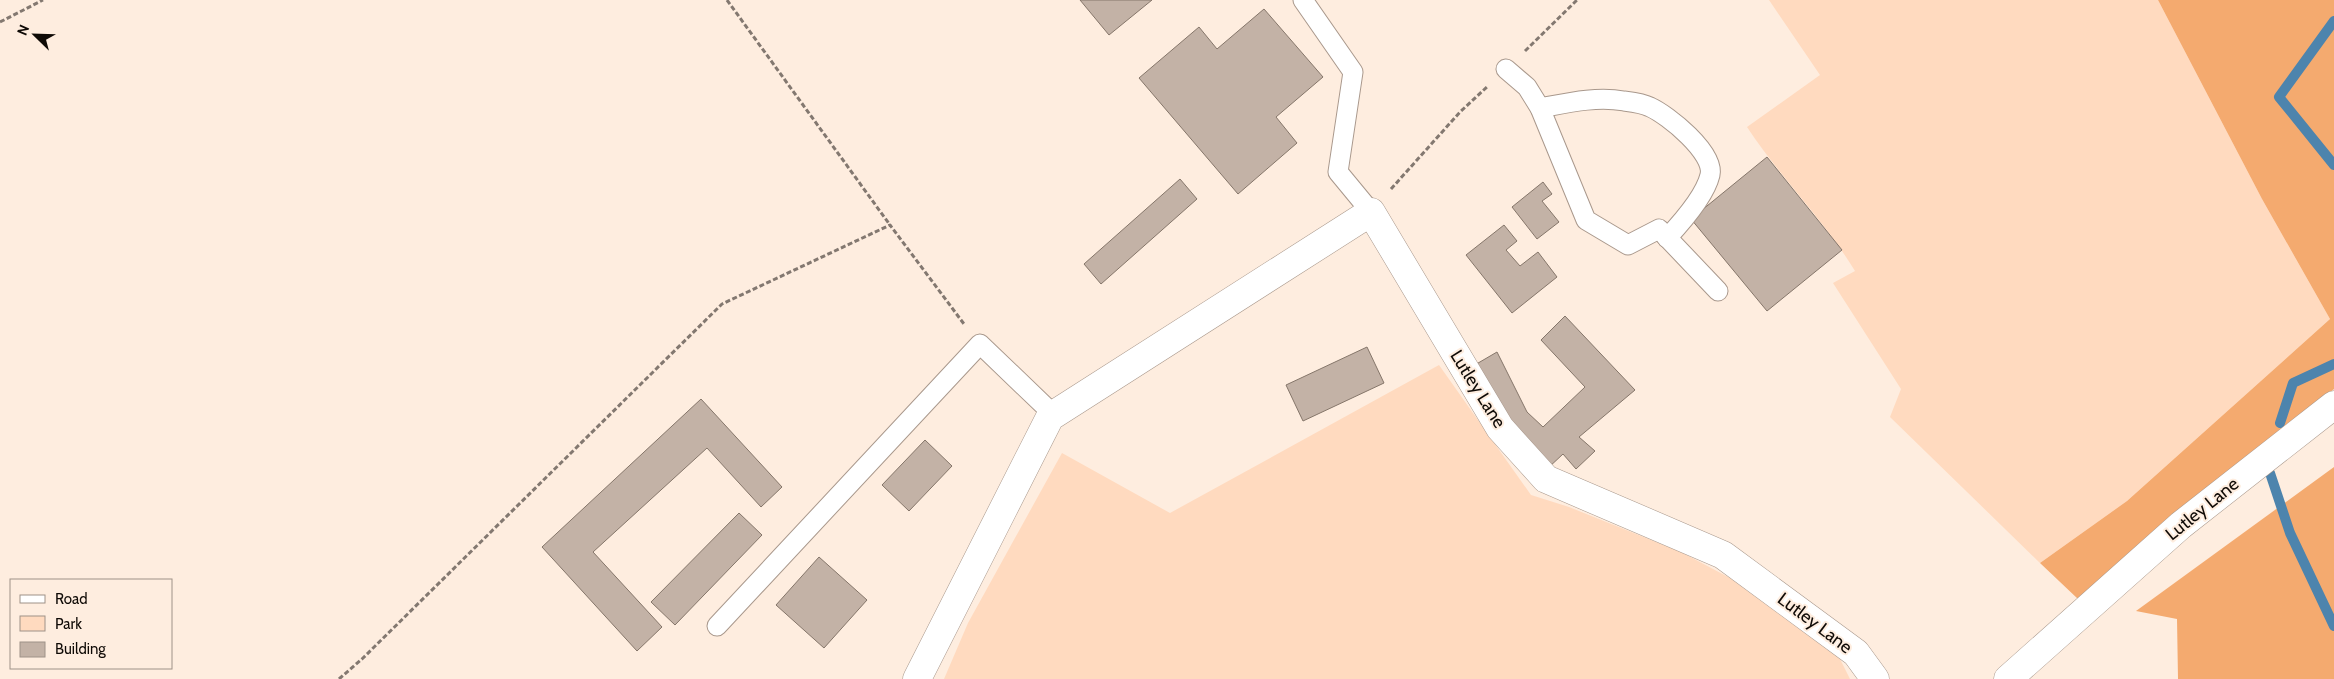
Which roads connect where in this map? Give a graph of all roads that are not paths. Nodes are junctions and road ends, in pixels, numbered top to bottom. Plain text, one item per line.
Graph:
1 (1303, 0) edge
2 (1506, 69) road end
3 (1540, 108) junction
4 (1370, 212) junction
5 (1667, 238) junction
6 (1718, 291) dead end
7 (2334, 405) edge
8 (1054, 415) junction
9 (717, 626) dead end
10 (917, 679) edge
11 (1875, 679) edge
12 (2008, 679) edge

1 - 4 lane
2 - 3 lane
3 - 5 lane
3 - 5 lane
4 - 8 street
4 - 11 street, Lutley Lane
5 - 6 lane
7 - 12 street, Lutley Lane
8 - 9 lane
8 - 10 street

